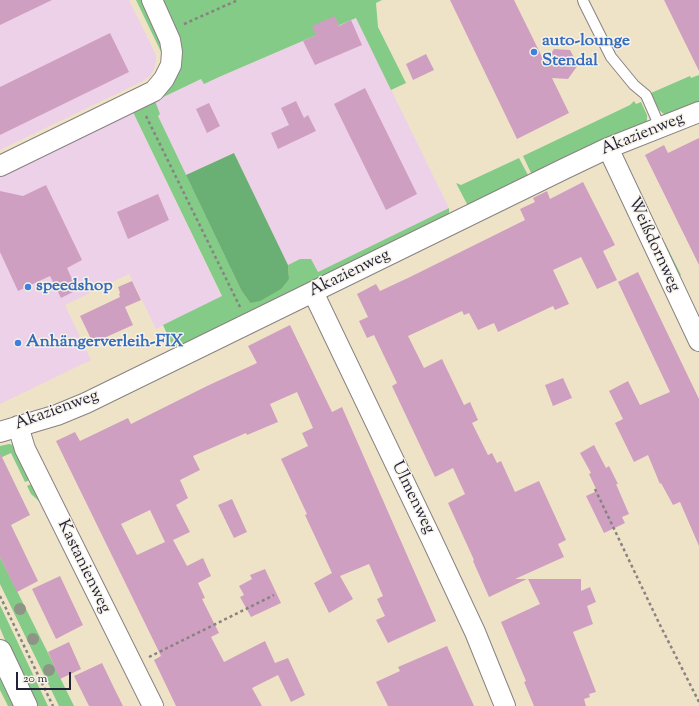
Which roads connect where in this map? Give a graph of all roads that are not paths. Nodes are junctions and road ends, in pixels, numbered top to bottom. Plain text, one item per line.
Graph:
1 (152, 0) edge
2 (583, 0) edge
3 (699, 112) edge
4 (660, 127) junction
5 (608, 148) junction
6 (0, 166) edge
7 (313, 292) junction
8 (699, 342) edge
9 (9, 429) edge
10 (0, 651) edge
11 (26, 706) edge
12 (153, 706) edge
13 (505, 706) edge

1 - 6 street
2 - 4 lane
3 - 4 street, Akazienweg
4 - 5 street, Akazienweg
5 - 7 street, Akazienweg
5 - 8 street, Weißdornweg
7 - 9 street, Akazienweg
7 - 13 street, Ulmenweg
9 - 12 street, Kastanienweg
10 - 11 street

